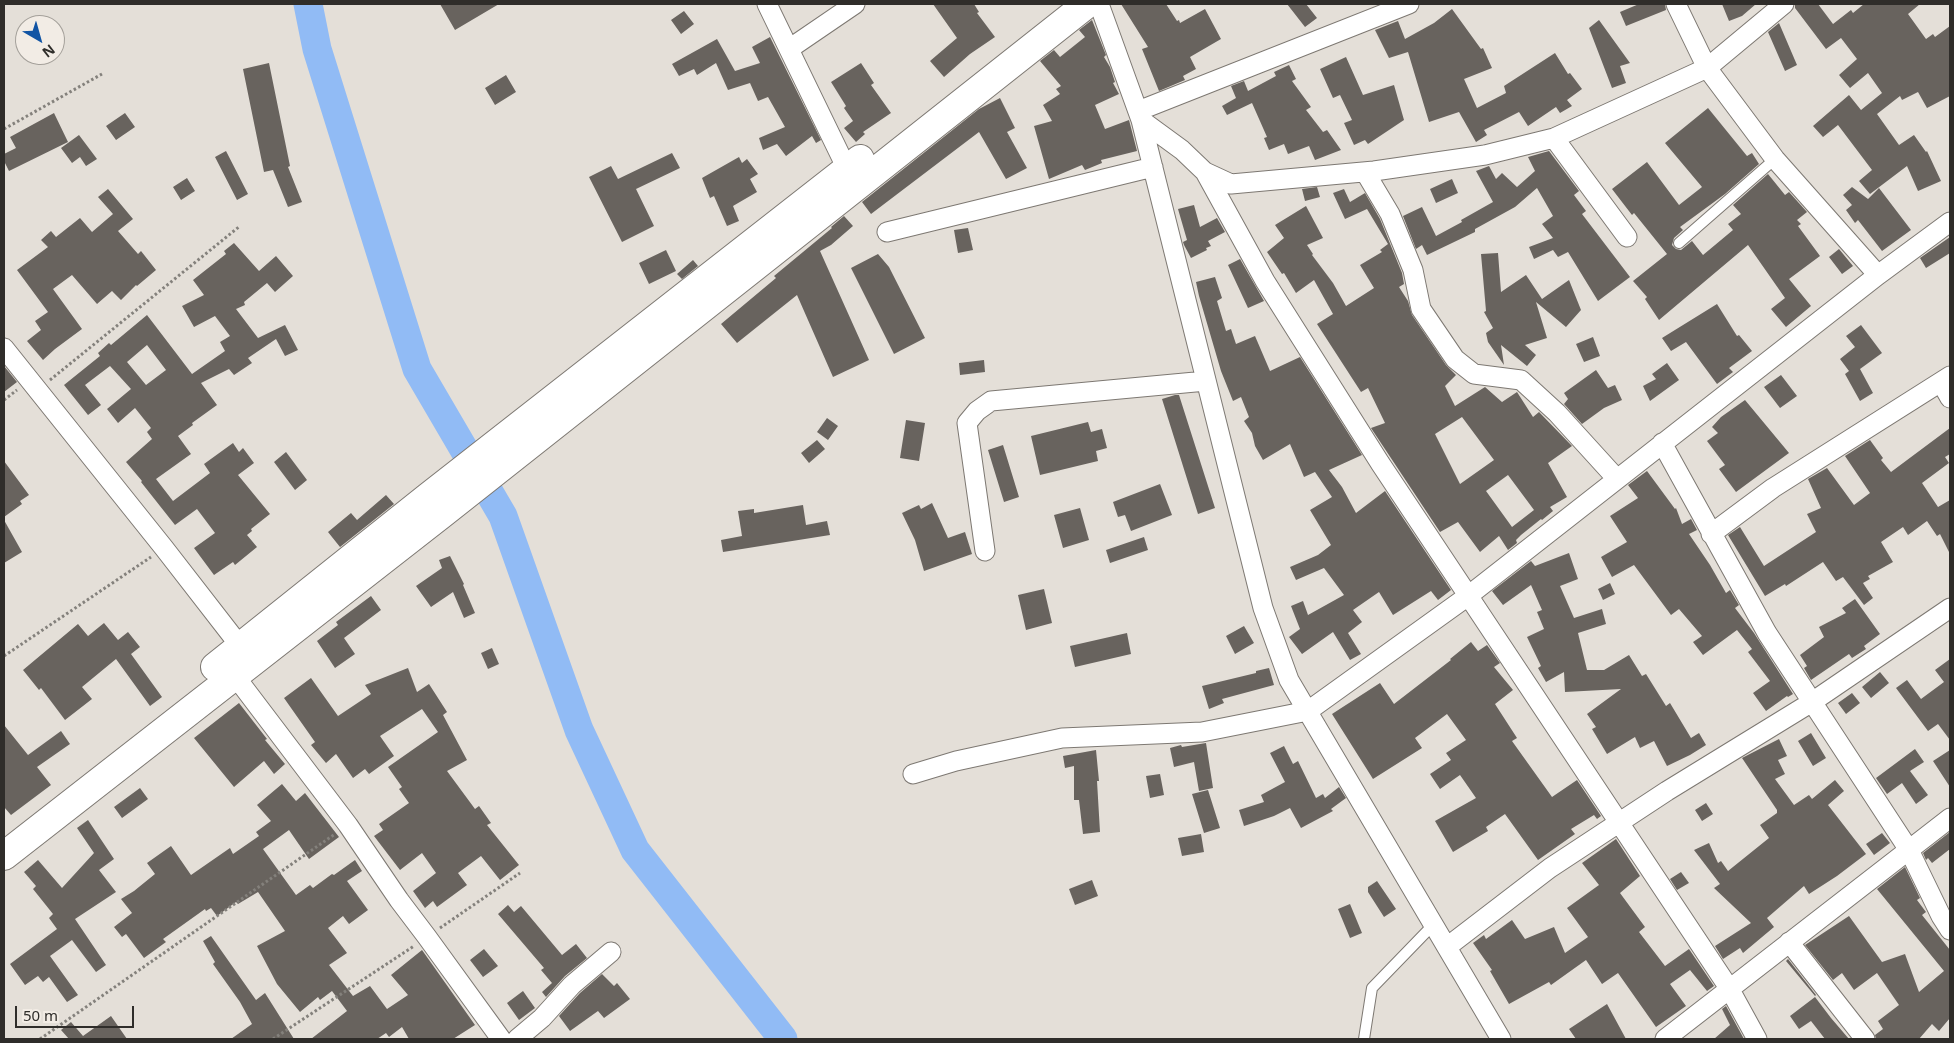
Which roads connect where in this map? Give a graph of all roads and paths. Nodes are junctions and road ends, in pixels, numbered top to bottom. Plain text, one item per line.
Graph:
1 (767, 4) edge
2 (855, 4) edge
3 (1059, 4) edge
4 (1087, 4) edge
5 (1099, 4) edge
6 (1409, 4) edge
7 (1676, 4) edge
8 (1784, 4) edge
9 (789, 49) junction
10 (1707, 68) junction
11 (102, 74) dead end
12 (1140, 116) junction
13 (4, 129) edge
14 (1554, 138) junction
15 (1775, 159) junction
16 (1153, 167) junction
17 (847, 169) junction
18 (1205, 172) junction
19 (1364, 172) junction
20 (1950, 222) edge
21 (240, 226) dead end
22 (888, 232) dead end
23 (1627, 237) dead end
24 (1679, 243) dead end
25 (1878, 275) junction
26 (4, 348) edge
27 (1206, 381) junction
28 (1947, 385) edge
29 (37, 390) junction
30 (563, 404) junction
31 (1662, 443) junction
32 (1617, 479) junction
33 (1711, 534) junction
34 (164, 548) junction
35 (986, 551) dead end
36 (1468, 596) junction
37 (1950, 608) edge
38 (4, 656) edge
39 (242, 661) junction
40 (1812, 702) junction
41 (1308, 711) junction
42 (913, 774) dead end
43 (1950, 818) edge
44 (1619, 823) junction
45 (348, 826) junction
46 (4, 836) edge
47 (1909, 850) junction
48 (4, 856) edge
49 (520, 873) dead end
50 (1434, 924) junction
51 (1950, 930) edge
52 (427, 937) junction
53 (1789, 942) junction
54 (1448, 947) junction
55 (611, 952) dead end
56 (1729, 988) junction
57 (40, 1039) edge
58 (273, 1039) edge
59 (501, 1039) edge
60 (517, 1039) edge
61 (1364, 1039) edge
62 (1501, 1039) edge
63 (1665, 1039) edge
64 (1757, 1039) edge
65 (1865, 1039) edge

1 - 9 street
2 - 9 street
3 - 17 main road
4 - 30 main road
5 - 12 street
6 - 12 street
7 - 10 street
8 - 10 street
9 - 17 street
10 - 14 street
10 - 15 street
11 - 13 path
12 - 16 street
12 - 18 street
14 - 19 street
14 - 23 street
15 - 24 lane
15 - 25 street
16 - 22 street
16 - 27 street
17 - 30 main road
18 - 19 street
18 - 36 street
19 - 32 street
20 - 25 street
21 - 29 path
25 - 31 street
26 - 29 street
27 - 35 street
27 - 41 street
28 - 33 street
29 - 34 street
30 - 39 main road
31 - 32 street
31 - 33 street
32 - 36 street
33 - 40 street
34 - 38 path
34 - 39 street
36 - 41 street
36 - 44 street
37 - 40 street
39 - 45 street
39 - 46 main road
39 - 48 main road
40 - 44 street
40 - 47 street
41 - 42 street
41 - 50 street
43 - 47 street
44 - 54 street
44 - 56 street
45 - 52 street
45 - 57 path
47 - 51 street
47 - 53 street
49 - 52 path
50 - 54 street
50 - 61 lane
52 - 58 path
52 - 59 street
53 - 56 street
53 - 65 street
54 - 62 street
55 - 60 street
56 - 63 street
56 - 64 street

